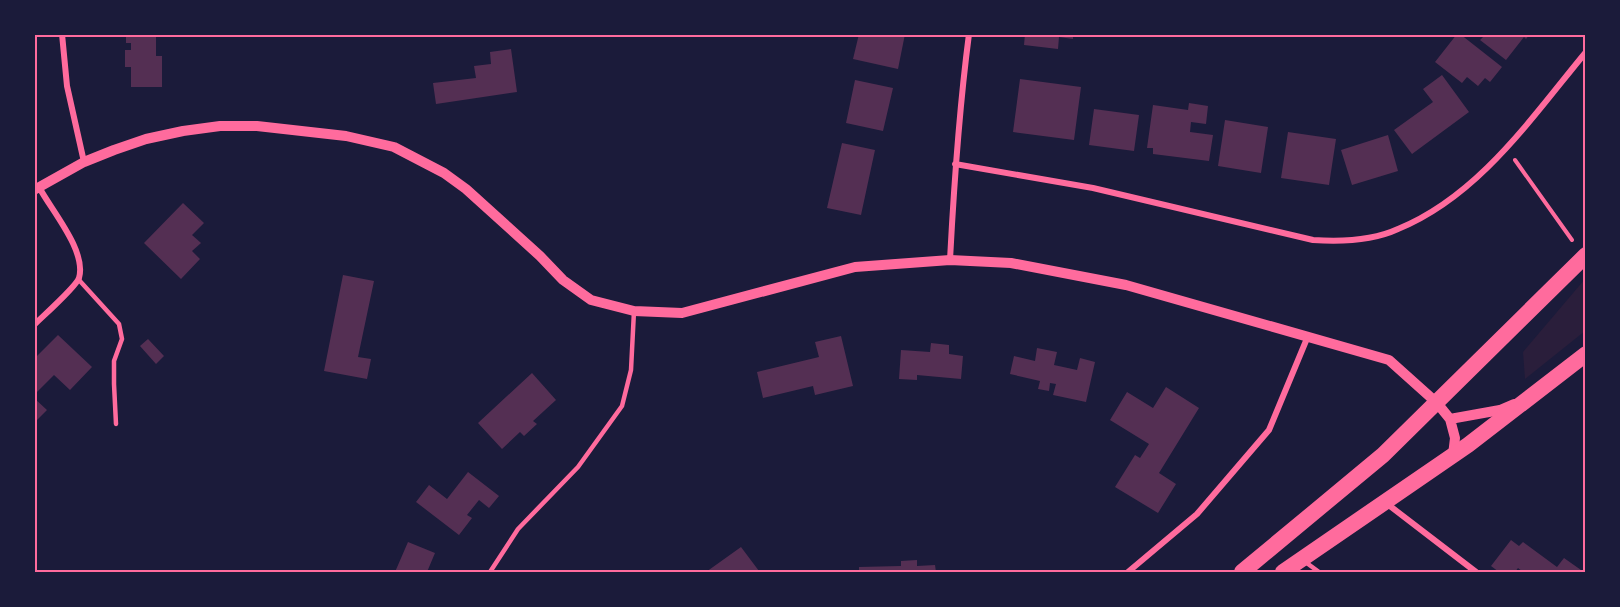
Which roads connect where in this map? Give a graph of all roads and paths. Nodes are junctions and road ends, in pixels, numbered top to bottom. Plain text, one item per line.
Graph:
1 (62, 34) edge
2 (969, 34) edge
3 (1586, 52) edge
4 (1506, 147) junction
5 (84, 162) junction
6 (955, 164) junction
7 (37, 188) edge
8 (1585, 256) edge
9 (950, 260) junction
10 (79, 280) junction
11 (634, 310) junction
12 (34, 325) edge
13 (1308, 336) junction
14 (1586, 354) edge
15 (1528, 399) junction
16 (1437, 403) junction
17 (1450, 419) junction
18 (116, 424) dead end
19 (1453, 455) junction
20 (1385, 502) junction
21 (1302, 560) junction
22 (489, 573) edge
23 (1128, 573) edge
24 (1242, 573) edge
25 (1283, 573) edge
26 (1319, 573) edge
27 (1476, 573) edge

1 - 5 street
2 - 6 street
3 - 4 street
4 - 6 street
4 - 8 path
5 - 7 street
5 - 11 street
6 - 9 street
7 - 10 street
8 - 16 highway
9 - 11 street
9 - 13 street
10 - 12 street
10 - 18 lane
11 - 22 lane
13 - 16 street
13 - 23 street
14 - 15 highway
15 - 17 street
15 - 19 highway
16 - 17 street
16 - 24 highway
17 - 19 street
19 - 20 highway
20 - 21 highway
20 - 27 street
21 - 25 highway
21 - 26 lane

